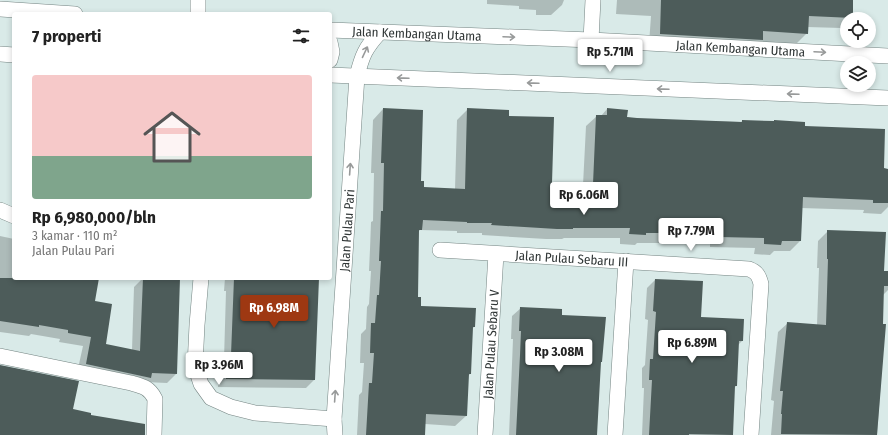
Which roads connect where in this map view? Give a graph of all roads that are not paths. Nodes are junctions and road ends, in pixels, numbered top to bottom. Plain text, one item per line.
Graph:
1 (198, 0) edge
2 (593, 0) edge
3 (0, 9) edge
4 (45, 12) edge
5 (198, 12) edge
6 (332, 30) edge
7 (380, 32) junction
8 (591, 40) junction
9 (0, 54) edge
10 (12, 55) edge
11 (888, 56) edge
12 (332, 75) edge
13 (357, 76) junction
14 (888, 98) edge
15 (0, 210) edge
16 (12, 215) edge
17 (440, 250) dead end
18 (496, 254) junction
19 (626, 262) junction
20 (201, 280) edge
21 (0, 356) edge
22 (329, 419) junction
23 (154, 435) edge
24 (335, 435) edge
25 (485, 435) edge
26 (615, 435) edge
27 (751, 435) edge

1 - 5 street
2 - 8 street
3 - 4 street
6 - 7 street, Jalan Kembangan Utama
7 -> 8 street, Jalan Kembangan Utama
13 -> 7 street, Jalan Pulau Pari
8 -> 11 street, Jalan Kembangan Utama
9 - 10 street
12 - 13 street
14 -> 13 street
22 -> 13 street, Jalan Pulau Pari
15 - 16 street
17 - 18 street, Jalan Pulau Sebaru III
18 - 19 street, Jalan Pulau Sebaru III
18 - 25 street, Jalan Pulau Sebaru V
19 - 26 street
19 - 27 street, Jalan Pulau Sebaru III
20 - 22 street
21 - 23 street
22 - 24 street, Jalan Pulau Pari

